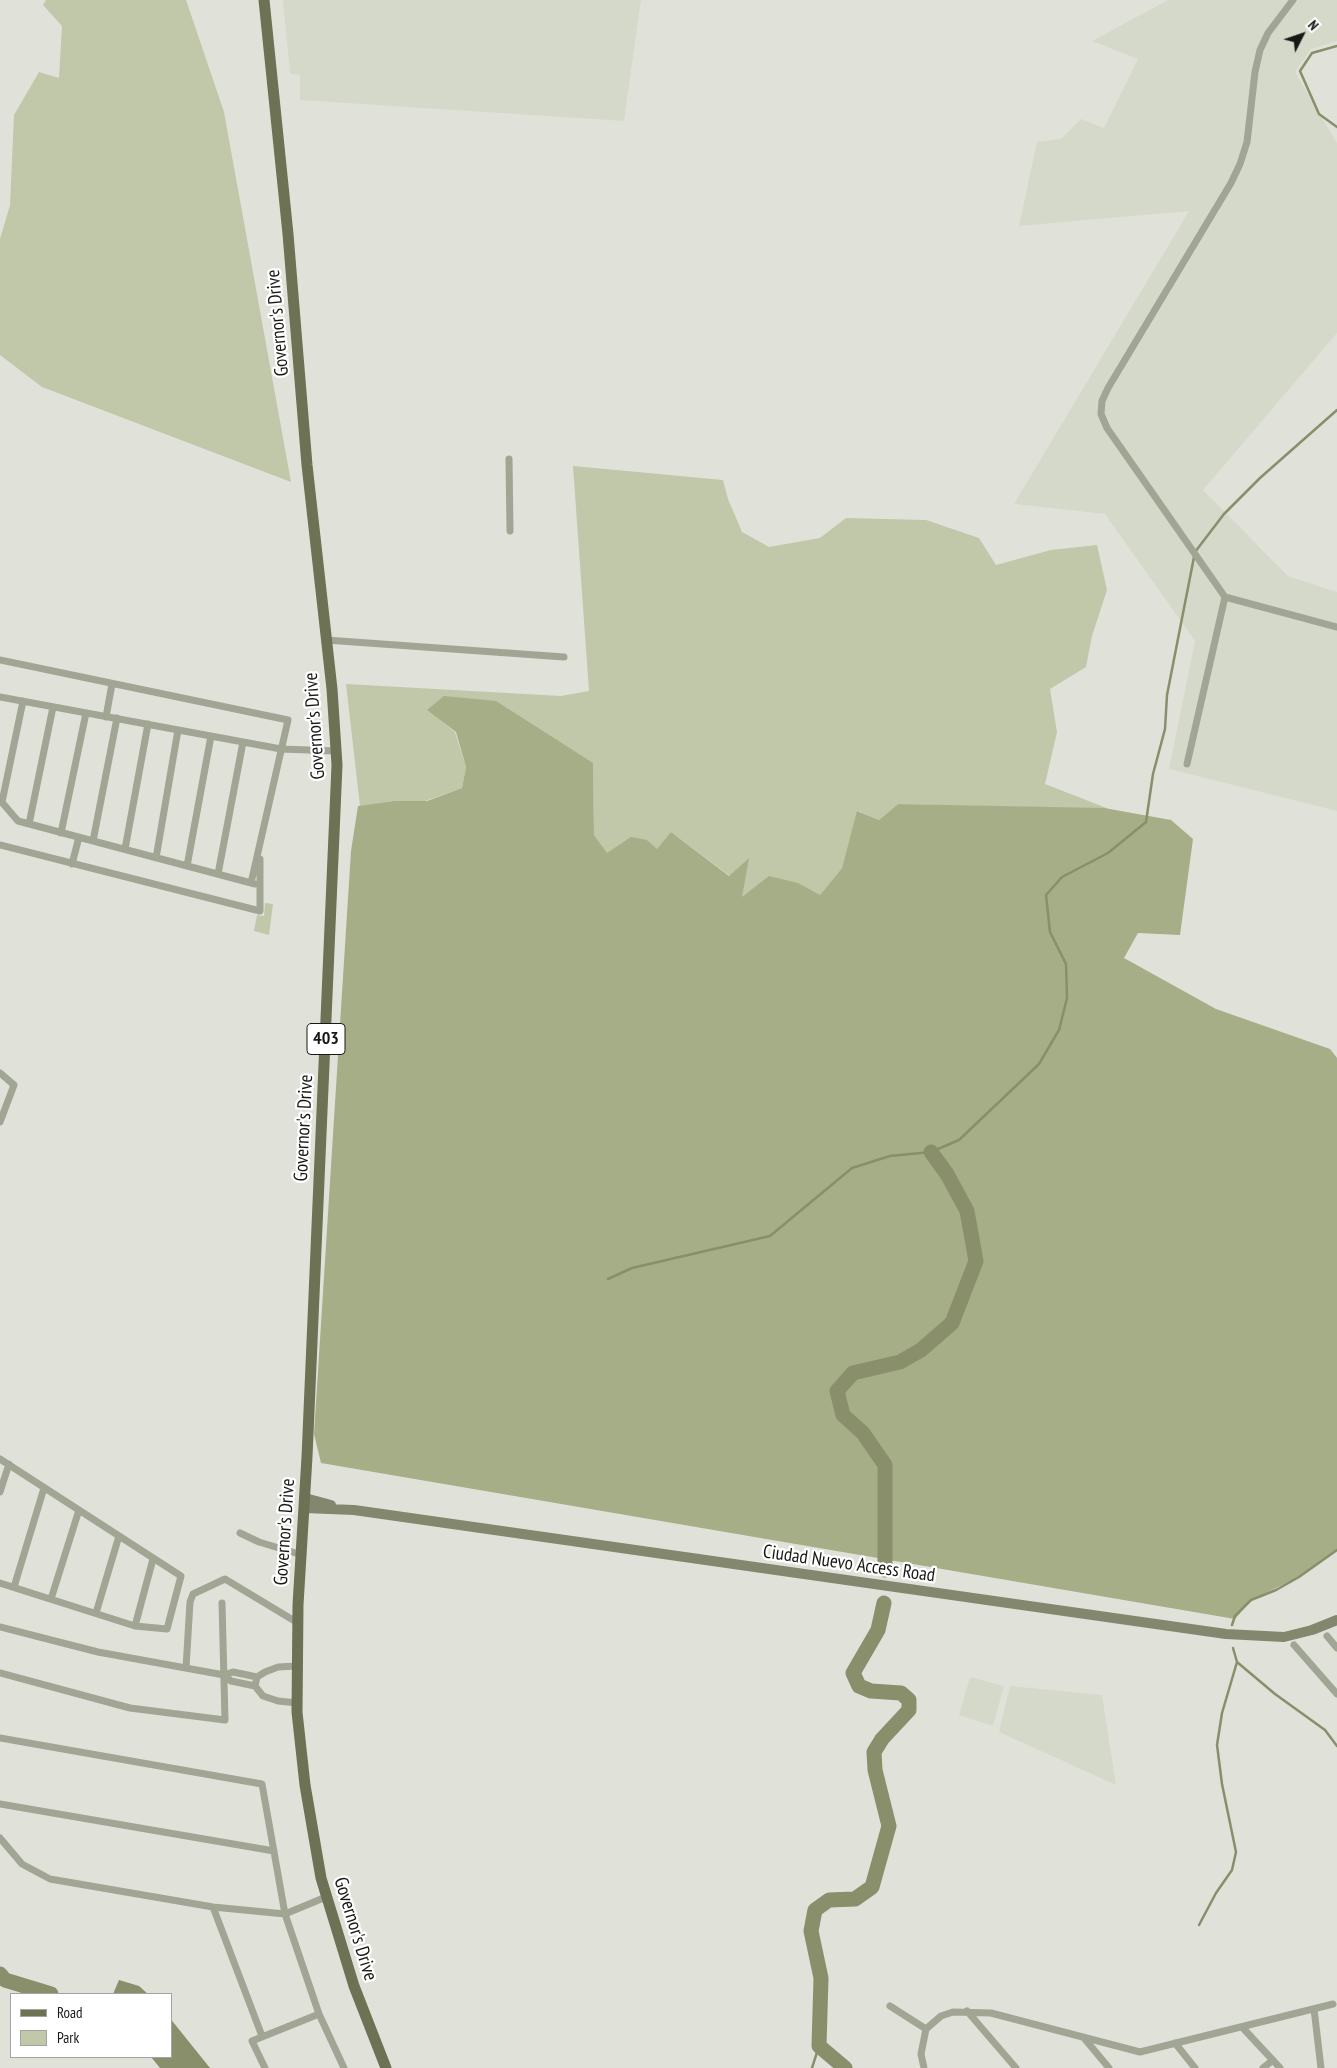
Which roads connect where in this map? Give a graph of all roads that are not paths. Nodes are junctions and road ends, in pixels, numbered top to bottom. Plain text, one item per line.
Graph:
1 (264, 0) edge
2 (1293, 0) edge
3 (509, 460) dead end
4 (510, 532) dead end
5 (1226, 597) junction
6 (1337, 627) edge
7 (326, 640) junction
8 (564, 657) dead end
9 (0, 660) edge
10 (112, 684) junction
11 (0, 697) edge
12 (23, 701) junction
13 (53, 706) junction
14 (86, 713) junction
15 (106, 716) junction
16 (117, 718) junction
17 (148, 724) junction
18 (178, 730) junction
19 (211, 736) junction
20 (243, 742) junction
21 (281, 749) junction
22 (336, 751) junction
23 (1187, 764) dead end
24 (1, 801) edge
25 (29, 824) junction
26 (62, 832) junction
27 (79, 837) junction
28 (93, 841) junction
29 (0, 845) edge
30 (260, 845) junction
31 (125, 849) junction
32 (156, 858) junction
33 (72, 864) junction
34 (186, 866) junction
35 (218, 874) junction
36 (251, 883) junction
37 (260, 885) junction
38 (0, 1073) edge
39 (0, 1121) edge
40 (0, 1459) edge
41 (9, 1464) junction
42 (44, 1488) junction
43 (0, 1492) edge
44 (305, 1503) junction
45 (80, 1510) junction
46 (240, 1533) dead end
47 (119, 1536) junction
48 (302, 1555) junction
49 (154, 1558) junction
50 (0, 1583) edge
51 (14, 1587) junction
52 (51, 1599) junction
53 (222, 1603) dead end
54 (96, 1613) junction
55 (1337, 1620) edge
56 (298, 1623) junction
57 (135, 1626) junction
58 (0, 1627) edge
59 (1328, 1636) dead end
60 (1294, 1645) dead end
61 (1337, 1648) edge
62 (298, 1666) junction
63 (186, 1668) junction
64 (0, 1673) edge
65 (224, 1675) junction
66 (257, 1677) junction
67 (255, 1686) junction
68 (1337, 1694) edge
69 (297, 1703) junction
70 (0, 1738) edge
71 (0, 1804) edge
72 (0, 1838) edge
73 (274, 1851) junction
74 (326, 1896) junction
75 (213, 1907) junction
76 (285, 1914) junction
77 (1333, 2004) dead end
78 (890, 2006) dead end
79 (1314, 2009) junction
80 (967, 2011) junction
81 (319, 2014) junction
82 (1242, 2027) junction
83 (926, 2029) junction
84 (262, 2036) junction
85 (1083, 2037) junction
86 (1175, 2043) junction
87 (1273, 2060) junction
88 (265, 2068) edge
89 (344, 2068) edge
90 (386, 2068) edge
91 (924, 2068) edge
92 (1016, 2068) edge
93 (1109, 2068) edge
94 (1195, 2068) edge
95 (1263, 2068) edge
96 (1280, 2068) edge
97 (1320, 2068) edge

1 - 7 main road, Governor's Drive / 403
2 - 5 street
3 - 4 street
5 - 6 street
5 - 23 street
7 - 8 street
7 - 22 main road, Governor's Drive / 403
9 - 10 street
10 - 15 street
10 - 21 street
11 - 12 street
12 - 13 street
12 - 24 street
13 - 14 street
13 - 25 street
14 - 15 street
14 - 26 street
15 - 16 street
16 - 17 street
16 - 28 street
17 - 18 street
17 - 31 street
18 - 19 street
18 - 32 street
19 - 20 street
19 - 34 street
20 - 21 street
20 - 35 street
21 - 22 street
21 - 30 street
22 - 44 main road, Governor's Drive / 403
24 - 25 street
25 - 26 street
26 - 27 street
27 - 28 street
27 - 33 street
28 - 31 street
29 - 33 street
30 - 36 street
30 - 37 street
31 - 32 street
32 - 34 street
33 - 37 street
34 - 35 street
35 - 36 street
36 - 37 street
38 - 39 street
40 - 41 street
41 - 42 street
41 - 43 street
42 - 45 street
42 - 51 street
44 - 48 main road, Governor's Drive / 403
44 - 55 street, Ciudad Nuevo Access Road
45 - 47 street
45 - 52 street
46 - 48 street
47 - 49 street
47 - 54 street
48 - 56 main road, Governor's Drive / 403
49 - 57 street
49 - 57 street
50 - 51 street
51 - 52 street
52 - 54 street
53 - 65 street
54 - 57 street
56 - 62 main road, Governor's Drive / 403
56 - 63 street
58 - 63 street
59 - 61 street
60 - 68 street
62 - 66 street
62 - 69 main road, Governor's Drive / 403
63 - 65 street
64 - 65 street
65 - 66 street
65 - 67 street
66 - 67 street
67 - 69 street
69 - 74 main road, Governor's Drive / 403
70 - 73 street
71 - 73 street
72 - 75 street
73 - 76 street
74 - 76 street
74 - 90 main road, Governor's Drive / 403
75 - 76 street
75 - 84 street
76 - 81 street
77 - 79 street
78 - 83 street
79 - 82 street
79 - 97 street
80 - 83 street
80 - 85 street
80 - 92 street
81 - 84 street
81 - 89 street
82 - 86 street
82 - 87 street
83 - 91 street
84 - 88 street
85 - 86 street
85 - 93 street
86 - 94 street
87 - 95 street
87 - 96 street

